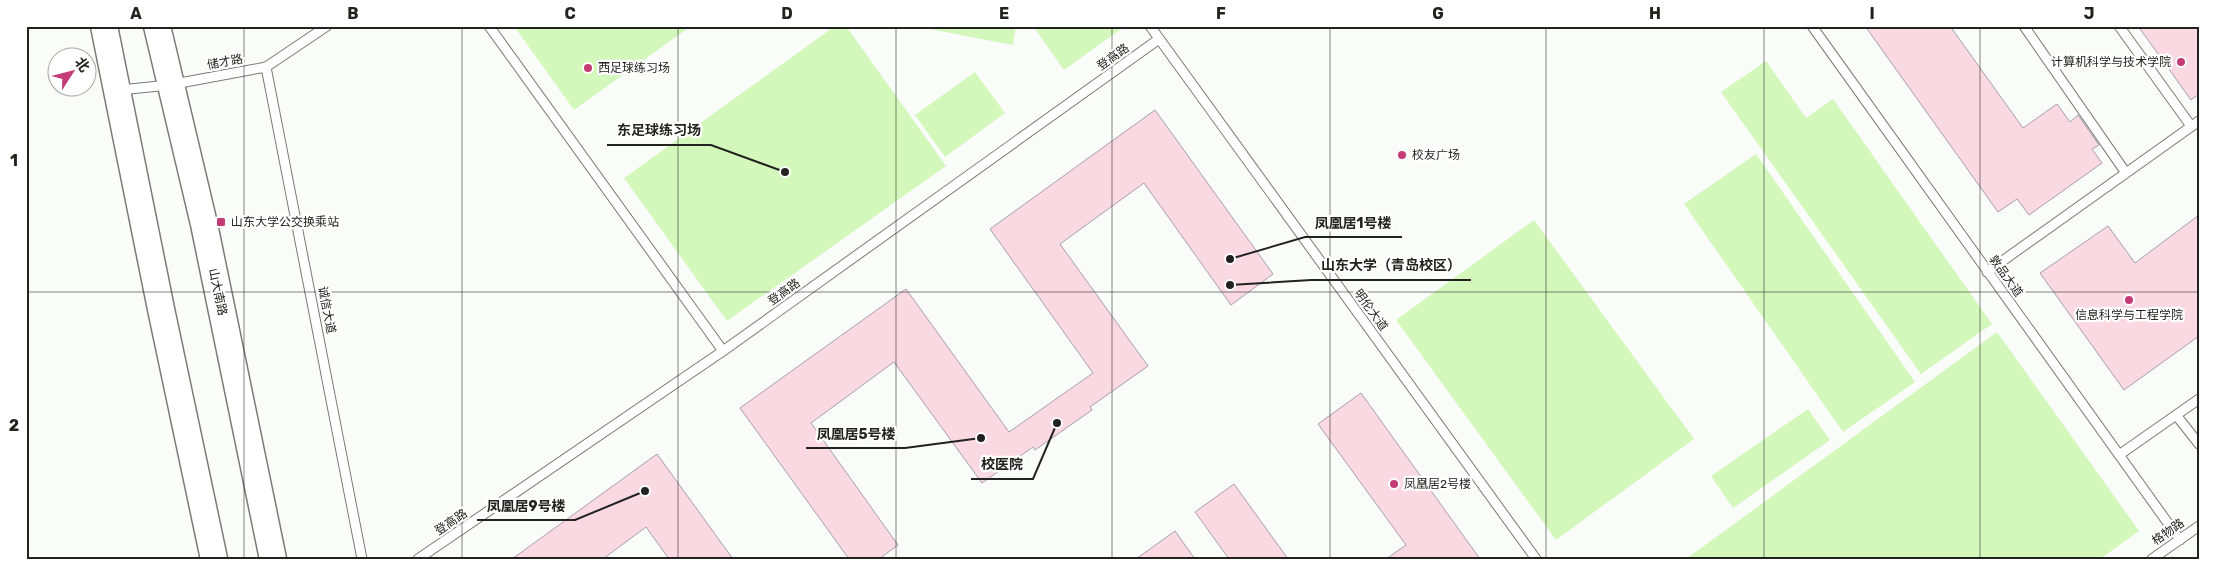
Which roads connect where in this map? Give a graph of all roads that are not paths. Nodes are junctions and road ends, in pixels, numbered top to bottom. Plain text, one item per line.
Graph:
1 (104, 26) edge
2 (157, 26) edge
3 (327, 26) edge
4 (489, 26) edge
5 (1150, 26) edge
6 (1812, 26) edge
7 (2024, 26) edge
8 (2119, 26) edge
9 (1159, 39) junction
10 (266, 66) junction
11 (169, 85) junction
12 (117, 90) junction
13 (2195, 124) edge
14 (2126, 173) junction
15 (1987, 272) junction
16 (723, 351) junction
17 (2199, 399) edge
18 (2176, 415) junction
19 (2199, 444) edge
20 (2119, 455) junction
21 (2199, 526) edge
22 (2180, 540) junction
23 (214, 559) edge
24 (273, 559) edge
25 (362, 559) edge
26 (418, 559) edge
27 (1536, 559) edge
28 (2152, 559) edge

1 - 12 main road
2 - 11 main road, 山大南路
3 - 10 lane, 储才路
4 - 16 lane
5 - 9 lane, 明伦大道
6 - 15 lane, 敦品大道
7 - 14 lane
8 - 13 lane
9 - 16 lane, 登高路
9 - 27 lane, 明伦大道
10 - 11 lane, 储才路
10 - 25 lane, 诚信大道
11 - 12 lane, 储才路
11 - 24 main road, 山大南路
12 - 23 main road
13 - 14 lane
14 - 15 lane
15 - 20 lane, 敦品大道
16 - 26 lane, 登高路
17 - 18 lane
18 - 19 lane
18 - 20 lane
20 - 22 lane, 敦品大道
21 - 22 lane, 格物路
22 - 28 lane, 格物路

